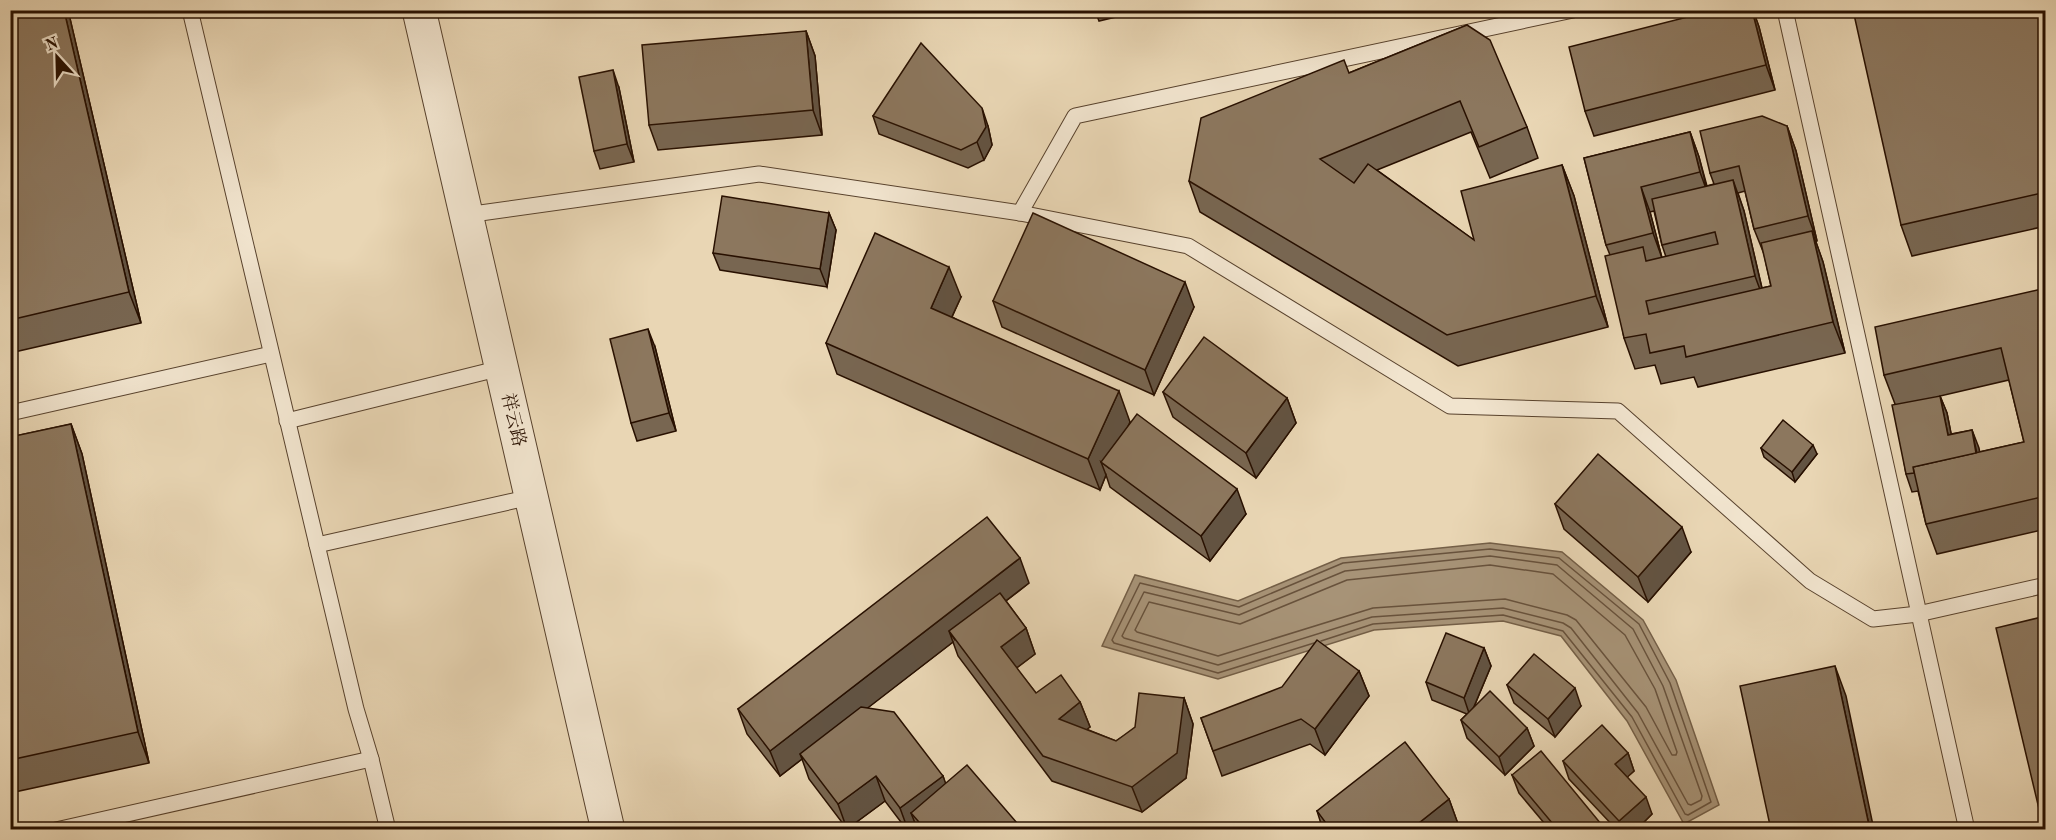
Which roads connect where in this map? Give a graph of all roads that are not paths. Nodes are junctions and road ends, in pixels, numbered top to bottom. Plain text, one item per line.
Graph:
1 (190, 10) edge
2 (419, 10) edge
3 (1573, 10) edge
4 (1785, 10) edge
5 (1020, 213) junction
6 (466, 215) junction
7 (272, 354) junction
8 (501, 368) junction
9 (10, 412) edge
10 (287, 421) junction
11 (531, 497) junction
12 (317, 545) junction
13 (2046, 585) edge
14 (1918, 614) junction
15 (371, 759) junction
16 (56, 830) edge
17 (388, 830) edge
18 (608, 830) edge
19 (1967, 830) edge

1 - 7 lane
2 - 6 street, 祥云路
3 - 5 lane
4 - 14 lane
5 - 6 lane
5 - 14 lane
6 - 8 street, 祥云路
7 - 9 lane
7 - 10 lane
8 - 10 lane
8 - 11 street, 祥云路
10 - 12 lane
11 - 12 lane
11 - 18 street, 祥云路
12 - 15 lane
13 - 14 lane
14 - 19 lane
15 - 16 lane
15 - 17 lane

